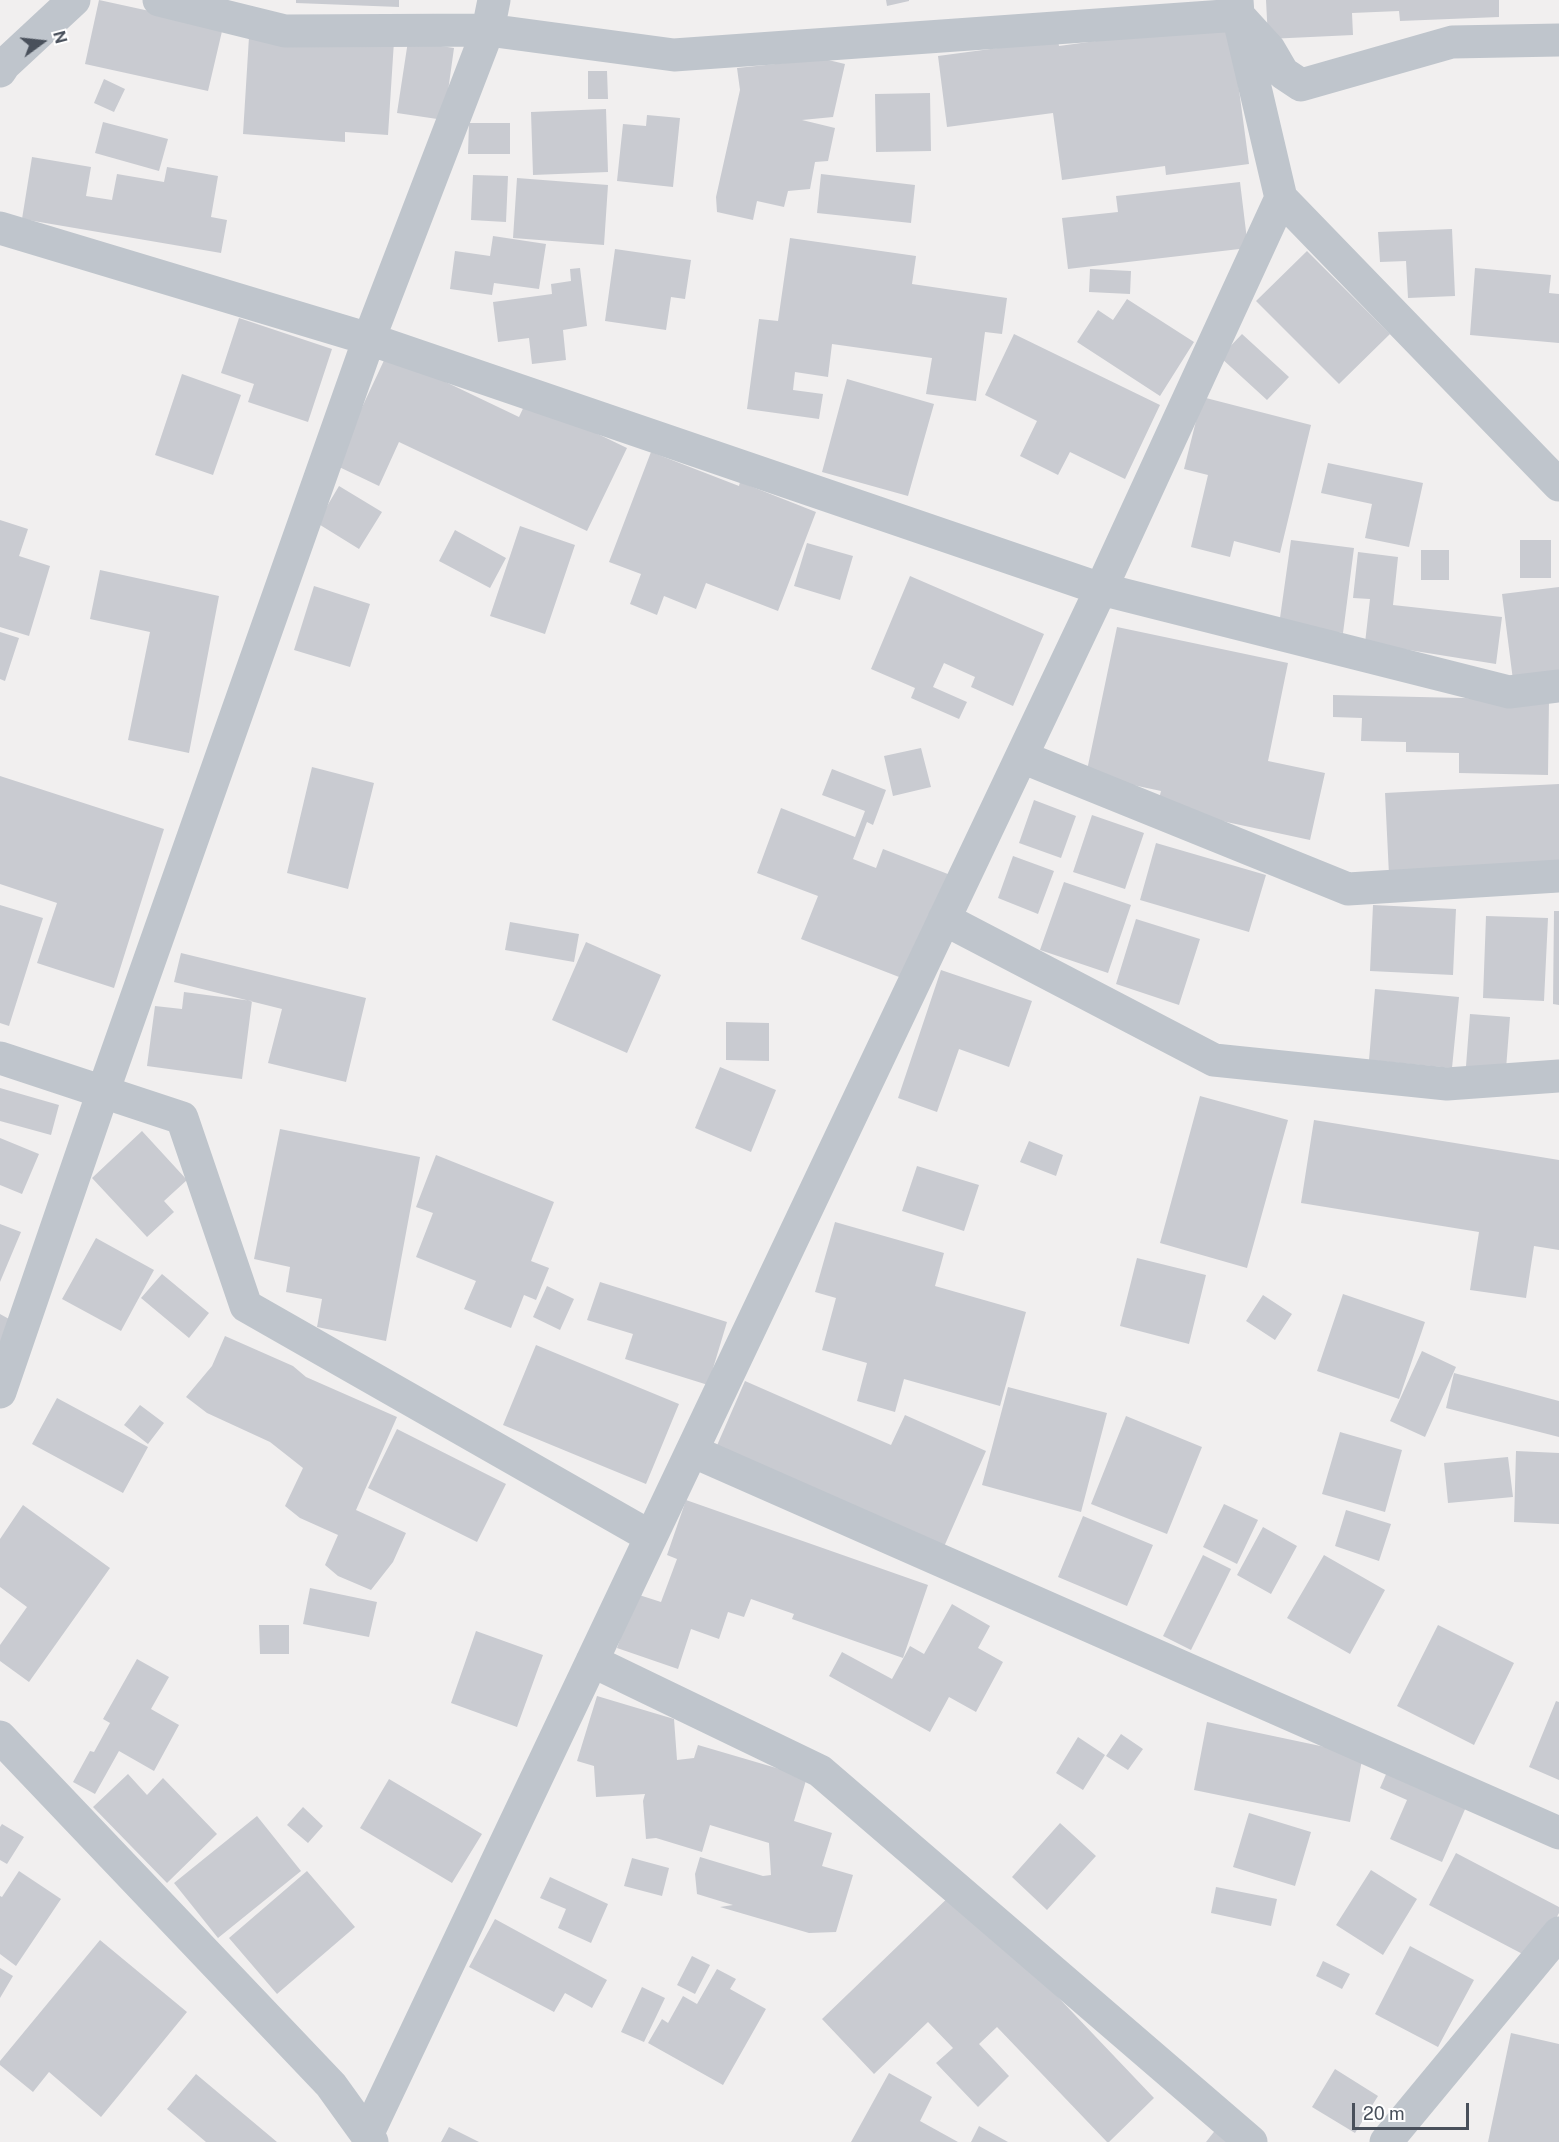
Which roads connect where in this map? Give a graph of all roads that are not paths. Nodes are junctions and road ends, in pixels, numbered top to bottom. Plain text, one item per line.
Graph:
1 (74, 0) edge
2 (159, 0) edge
3 (1238, 8) edge
4 (491, 15) edge
5 (1559, 40) edge
6 (1, 66) edge
7 (1281, 198) junction
8 (0, 228) edge
9 (369, 339) junction
10 (1559, 485) edge
11 (1101, 589) junction
12 (1559, 686) edge
13 (1022, 757) junction
14 (1559, 876) edge
15 (944, 919) junction
16 (0, 1058) edge
17 (1559, 1076) edge
18 (103, 1092) junction
19 (0, 1392) edge
20 (692, 1451) junction
21 (651, 1537) junction
22 (592, 1661) junction
23 (0, 1737) edge
24 (1559, 1833) edge
25 (1559, 1933) edge
26 (369, 2138) edge
27 (1251, 2142) edge
28 (1386, 2142) edge

1 - 6 street
2 - 4 street
3 - 4 street
3 - 5 street
3 - 7 street
4 - 9 street
7 - 10 street
7 - 11 street
8 - 9 street
9 - 11 street
9 - 18 street
11 - 12 street
11 - 13 street
13 - 14 street
13 - 15 street
15 - 17 street
15 - 20 street
16 - 18 street
18 - 19 street
18 - 21 street
20 - 21 street
20 - 24 street
21 - 22 street
22 - 26 street
22 - 27 street
23 - 26 street
25 - 28 street

